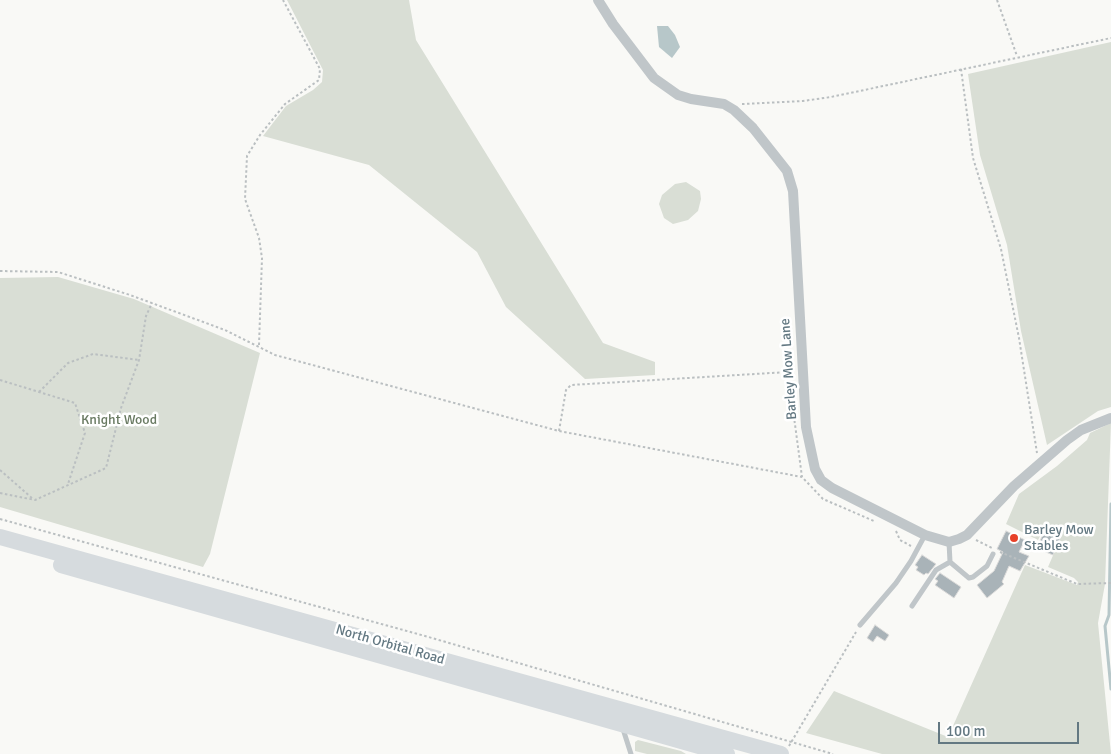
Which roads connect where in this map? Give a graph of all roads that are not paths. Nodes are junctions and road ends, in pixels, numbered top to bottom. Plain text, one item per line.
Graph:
1 (598, 0) edge
2 (1111, 418) edge
3 (926, 535) junction
4 (0, 537) edge
5 (949, 542) junction
6 (0, 549) edge
7 (993, 554) dead end
8 (950, 562) junction
9 (912, 606) dead end
10 (860, 625) road end
11 (621, 725) junction
12 (787, 748) edge
13 (701, 751) edge
14 (631, 754) edge
15 (727, 754) edge

1 - 3 street, Barley Mow Lane
2 - 5 street
3 - 5 street, Barley Mow Lane
3 - 10 lane
4 - 12 highway, North Orbital Road
5 - 8 lane
6 - 11 highway, North Orbital Road
7 - 8 lane
8 - 9 lane
11 - 13 highway, North Orbital Road
11 - 14 lane
13 - 15 highway, North Orbital Road

